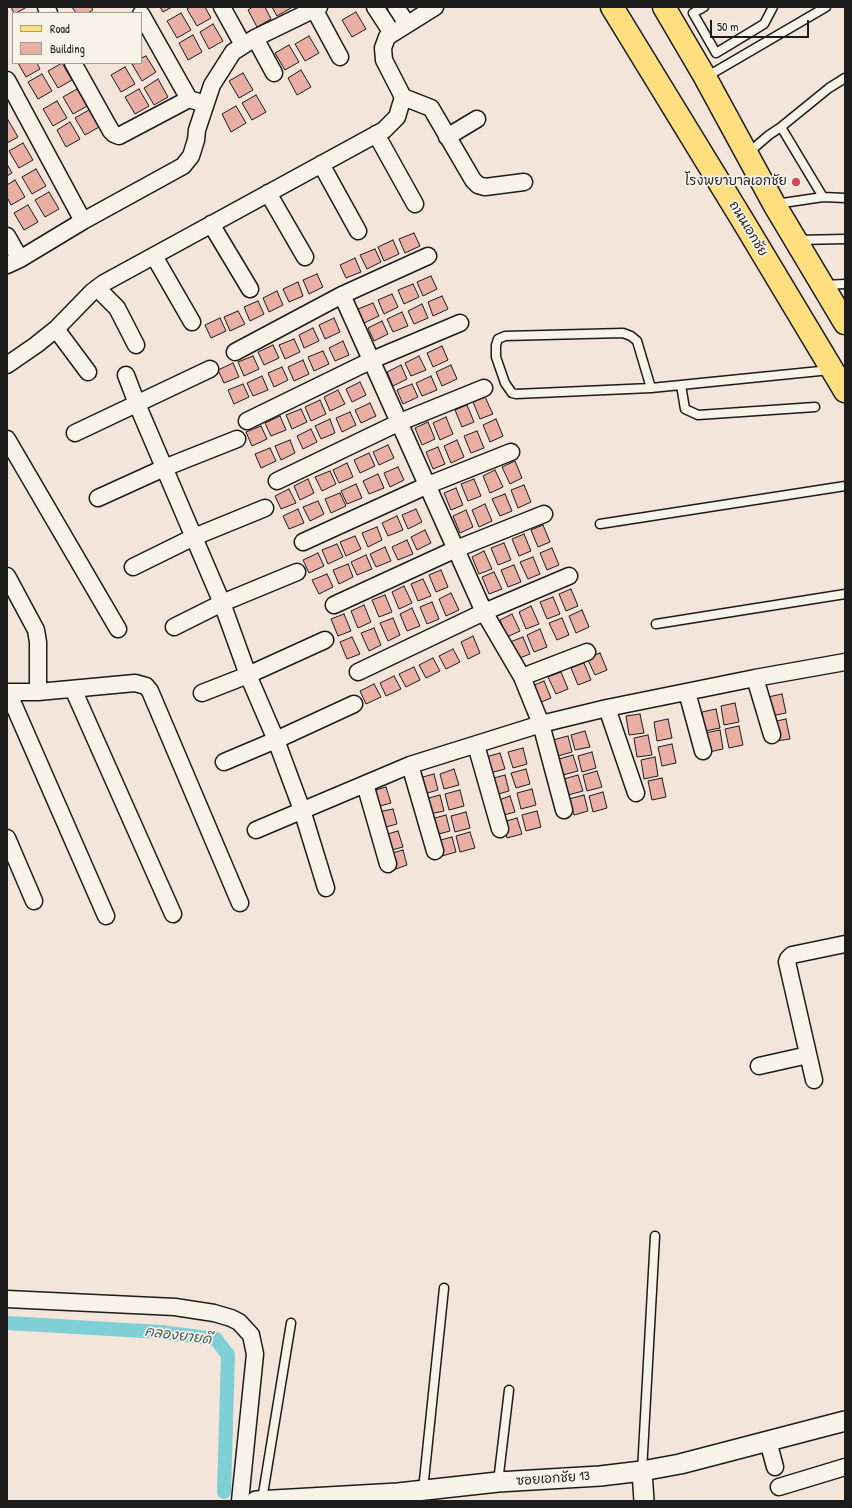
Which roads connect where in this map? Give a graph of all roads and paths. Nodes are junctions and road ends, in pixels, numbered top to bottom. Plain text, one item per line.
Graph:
1 (222, 7) edge
2 (375, 7) edge
3 (396, 7) edge
4 (435, 7) edge
5 (612, 7) edge
6 (664, 7) edge
7 (704, 7) edge
8 (773, 7) edge
9 (826, 7) edge
10 (316, 8) edge
11 (142, 16) edge
12 (406, 24) junction
13 (392, 33) junction
14 (249, 42) junction
15 (340, 57) dead end
16 (74, 64) edge
17 (274, 73) dead end
18 (705, 77) junction
19 (845, 78) edge
20 (7, 80) edge
21 (403, 97) junction
22 (189, 99) junction
23 (205, 104) junction
24 (476, 119) dead end
25 (782, 128) junction
26 (376, 134) junction
27 (447, 137) junction
28 (746, 154) junction
29 (321, 164) junction
30 (524, 182) dead end
31 (268, 193) junction
32 (823, 197) junction
33 (845, 198) edge
34 (416, 204) dead end
35 (774, 204) junction
36 (82, 221) junction
37 (211, 224) junction
38 (358, 231) dead end
39 (7, 236) edge
40 (845, 239) edge
41 (796, 240) junction
42 (154, 256) junction
43 (428, 256) dead end
44 (305, 257) dead end
45 (14, 262) edge
46 (845, 284) edge
47 (822, 285) junction
48 (97, 288) junction
49 (250, 289) dead end
50 (342, 295) junction
51 (192, 322) dead end
52 (460, 323) dead end
53 (845, 323) edge
54 (56, 329) junction
55 (136, 345) dead end
56 (235, 352) dead end
57 (372, 360) junction
58 (7, 365) edge
59 (210, 369) dead end
60 (832, 370) junction
61 (88, 372) dead end
62 (126, 375) dead end
63 (681, 385) junction
64 (484, 388) dead end
65 (651, 388) junction
66 (845, 391) edge
67 (137, 404) junction
68 (815, 407) dead end
69 (247, 421) dead end
70 (400, 422) junction
71 (75, 433) dead end
72 (237, 439) dead end
73 (7, 440) edge
74 (510, 452) dead end
75 (164, 468) junction
76 (277, 482) dead end
77 (428, 485) junction
78 (845, 486) edge
79 (98, 498) dead end
80 (265, 508) dead end
81 (544, 514) dead end
82 (600, 524) dead end
83 (194, 537) junction
84 (303, 542) dead end
85 (456, 549) junction
86 (133, 567) dead end
87 (297, 572) dead end
88 (7, 576) edge
89 (569, 576) dead end
90 (845, 594) edge
91 (222, 603) junction
92 (334, 605) dead end
93 (484, 612) junction
94 (656, 624) dead end
95 (174, 627) dead end
96 (118, 629) dead end
97 (325, 640) dead end
98 (587, 652) dead end
99 (845, 662) edge
100 (358, 672) dead end
101 (248, 675) junction
102 (522, 677) junction
103 (755, 678) junction
104 (73, 689) junction
105 (8, 692) edge
106 (38, 692) junction
107 (687, 692) junction
108 (202, 693) dead end
109 (354, 704) dead end
110 (606, 708) junction
111 (541, 724) junction
112 (772, 735) dead end
113 (276, 740) junction
114 (476, 745) junction
115 (703, 751) dead end
116 (224, 762) dead end
117 (410, 765) junction
118 (365, 784) junction
119 (636, 793) dead end
120 (302, 810) junction
121 (564, 810) dead end
122 (500, 829) dead end
123 (256, 830) dead end
124 (7, 838) edge
125 (435, 851) dead end
126 (388, 864) dead end
127 (326, 888) dead end
128 (34, 900) dead end
129 (240, 903) dead end
130 (173, 914) dead end
131 (106, 916) dead end
132 (845, 944) edge
133 (808, 1055) junction
134 (759, 1066) dead end
135 (814, 1080) dead end
136 (655, 1236) dead end
137 (444, 1288) dead end
138 (7, 1299) edge
139 (291, 1323) dead end
140 (509, 1390) dead end
141 (845, 1421) edge
142 (768, 1441) junction
143 (845, 1467) edge
144 (642, 1471) junction
145 (498, 1482) junction
146 (778, 1484) edge
147 (423, 1491) junction
148 (262, 1500) edge
149 (292, 1500) edge
150 (240, 1501) edge
151 (256, 1501) edge
152 (644, 1501) edge

1 - 14 street
2 - 13 street
3 - 12 street
4 - 12 street
5 - 60 main road, ถนนเอกชัย
6 - 18 main road
7 - 8 lane
9 - 18 lane
10 - 14 street
10 - 15 street
11 - 22 street
12 - 13 street
13 - 21 street
14 - 17 street
14 - 23 street
16 - 22 street
18 - 28 main road
19 - 25 lane
20 - 36 street
21 - 26 street
21 - 27 street
22 - 23 street
23 - 36 street
24 - 27 street
25 - 28 lane
25 - 32 lane
26 - 29 street
26 - 34 street
27 - 30 street
28 - 35 main road
29 - 31 street
29 - 38 street
31 - 37 street
31 - 44 street
32 - 33 lane
32 - 35 lane
35 - 41 main road
36 - 45 street
37 - 42 street
37 - 49 street
39 - 45 street
40 - 41 lane
41 - 47 main road
42 - 48 street
42 - 51 street
43 - 50 street
46 - 47 lane
47 - 53 main road
48 - 54 street
48 - 55 street
50 - 56 street
50 - 57 street
52 - 57 street
54 - 58 street
54 - 61 street
57 - 69 street
57 - 70 street
59 - 67 street
60 - 63 lane
60 - 66 main road, ถนนเอกชัย
62 - 67 street
63 - 65 lane
63 - 68 lane
64 - 70 street
65 - 65 lane
67 - 71 street
67 - 75 street
70 - 76 street
70 - 77 street
72 - 75 street
73 - 96 street
74 - 77 street
75 - 79 street
75 - 83 street
77 - 84 street
77 - 85 street
78 - 82 lane
80 - 83 street
81 - 85 street
83 - 86 street
83 - 91 street
85 - 92 street
85 - 93 street
87 - 91 street
88 - 106 street
89 - 93 street
90 - 94 lane
91 - 95 street
91 - 101 street
93 - 100 street
93 - 102 street
97 - 101 street
98 - 102 street
99 - 103 street
101 - 108 street
101 - 113 street
102 - 111 street
103 - 107 street
103 - 112 street
104 - 106 street
104 - 129 street
104 - 130 street
105 - 106 street
105 - 131 street
107 - 110 street
107 - 115 street
109 - 113 street
110 - 111 street
110 - 119 street
111 - 114 street
111 - 121 street
113 - 116 street
113 - 120 street
114 - 117 street
114 - 122 street
117 - 118 street
117 - 125 street
118 - 120 street
118 - 126 street
120 - 123 street
120 - 127 street
124 - 128 street
132 - 133 street
133 - 134 street
133 - 135 street
136 - 144 lane
137 - 147 lane
138 - 150 street
139 - 148 lane
140 - 145 lane
141 - 142 street, ซอยเอกชัย 13
142 - 144 street, ซอยเอกชัย 13
142 - 146 street
143 - 146 street
144 - 145 street, ซอยเอกชัย 13
144 - 152 street
145 - 147 street, ซอยเอกชัย 13
147 - 149 street, ซอยเอกชัย 13
148 - 149 street, ซอยเอกชัย 13
148 - 151 street, ซอยเอกชัย 13

